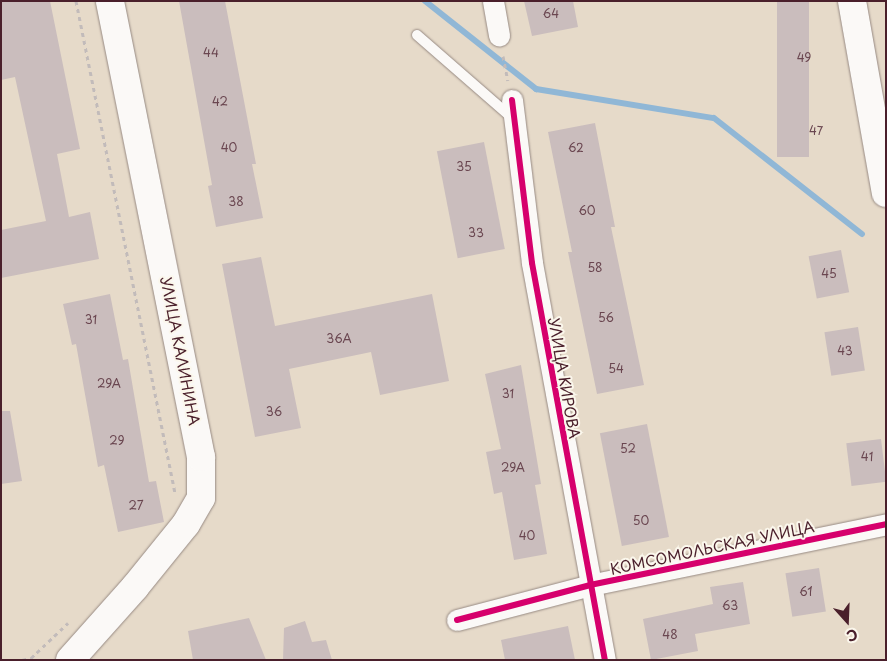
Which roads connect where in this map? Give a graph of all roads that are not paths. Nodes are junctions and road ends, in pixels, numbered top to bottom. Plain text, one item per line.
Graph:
1 (110, 1) edge
2 (493, 1) edge
3 (852, 1) edge
4 (418, 35) dead end
5 (499, 35) road end
6 (513, 110) joint
7 (880, 117) edge
8 (886, 192) edge
9 (886, 524) edge
10 (590, 585) junction
11 (457, 620) dead end
12 (70, 660) edge
13 (605, 660) edge

1 - 12 main road, УЛИЦА КАЛИНИНА
2 - 5 street
3 - 7 main road
4 - 6 lane
6 - 10 street, УЛИЦА КИРОВА
7 - 8 main road
9 - 10 street, КОМСОМОЛЬСКАЯ УЛИЦА
10 - 11 street, КОМСОМОЛЬСКАЯ УЛИЦА
10 - 13 street, УЛИЦА КИРОВА

